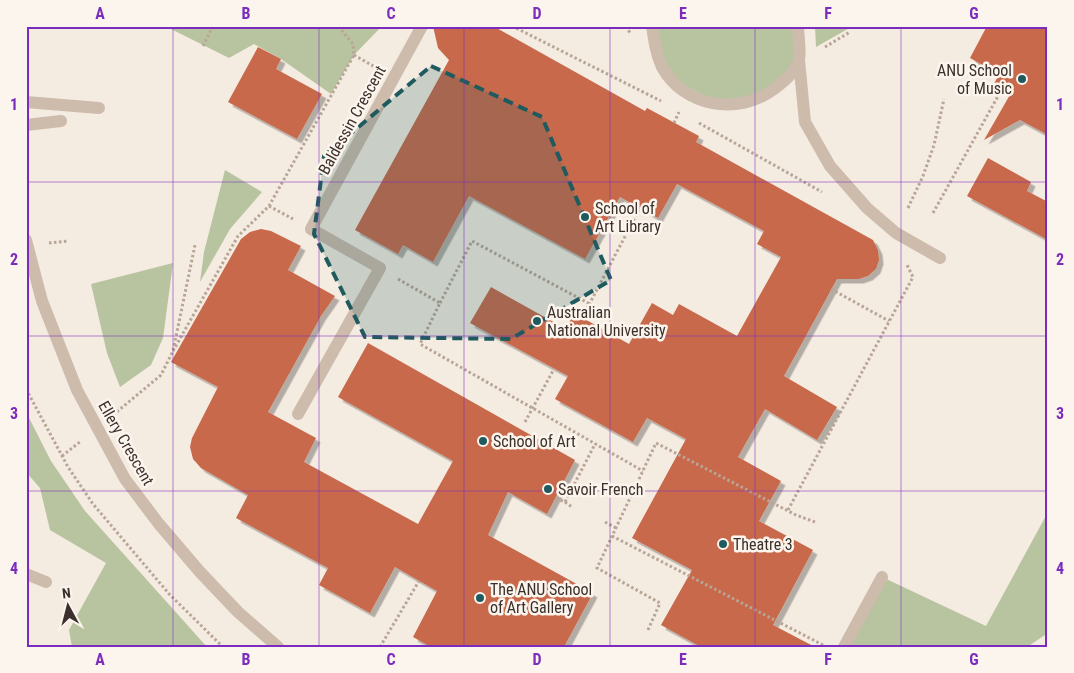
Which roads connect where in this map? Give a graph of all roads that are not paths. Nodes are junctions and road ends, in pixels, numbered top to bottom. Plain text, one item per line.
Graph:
1 (422, 26) edge
2 (652, 26) edge
3 (798, 26) edge
4 (799, 60) junction
5 (26, 102) edge
6 (99, 108) dead end
7 (61, 121) dead end
8 (26, 125) edge
9 (26, 240) edge
10 (940, 258) dead end
11 (298, 414) dead end
12 (26, 574) edge
13 (882, 577) dead end
14 (46, 582) dead end
15 (278, 647) edge
16 (844, 647) edge

1 - 11 street, Baldessin Crescent
2 - 4 street
3 - 4 street
4 - 10 street
5 - 6 street
7 - 8 street
9 - 15 street, Ellery Crescent
12 - 14 street
13 - 16 street

